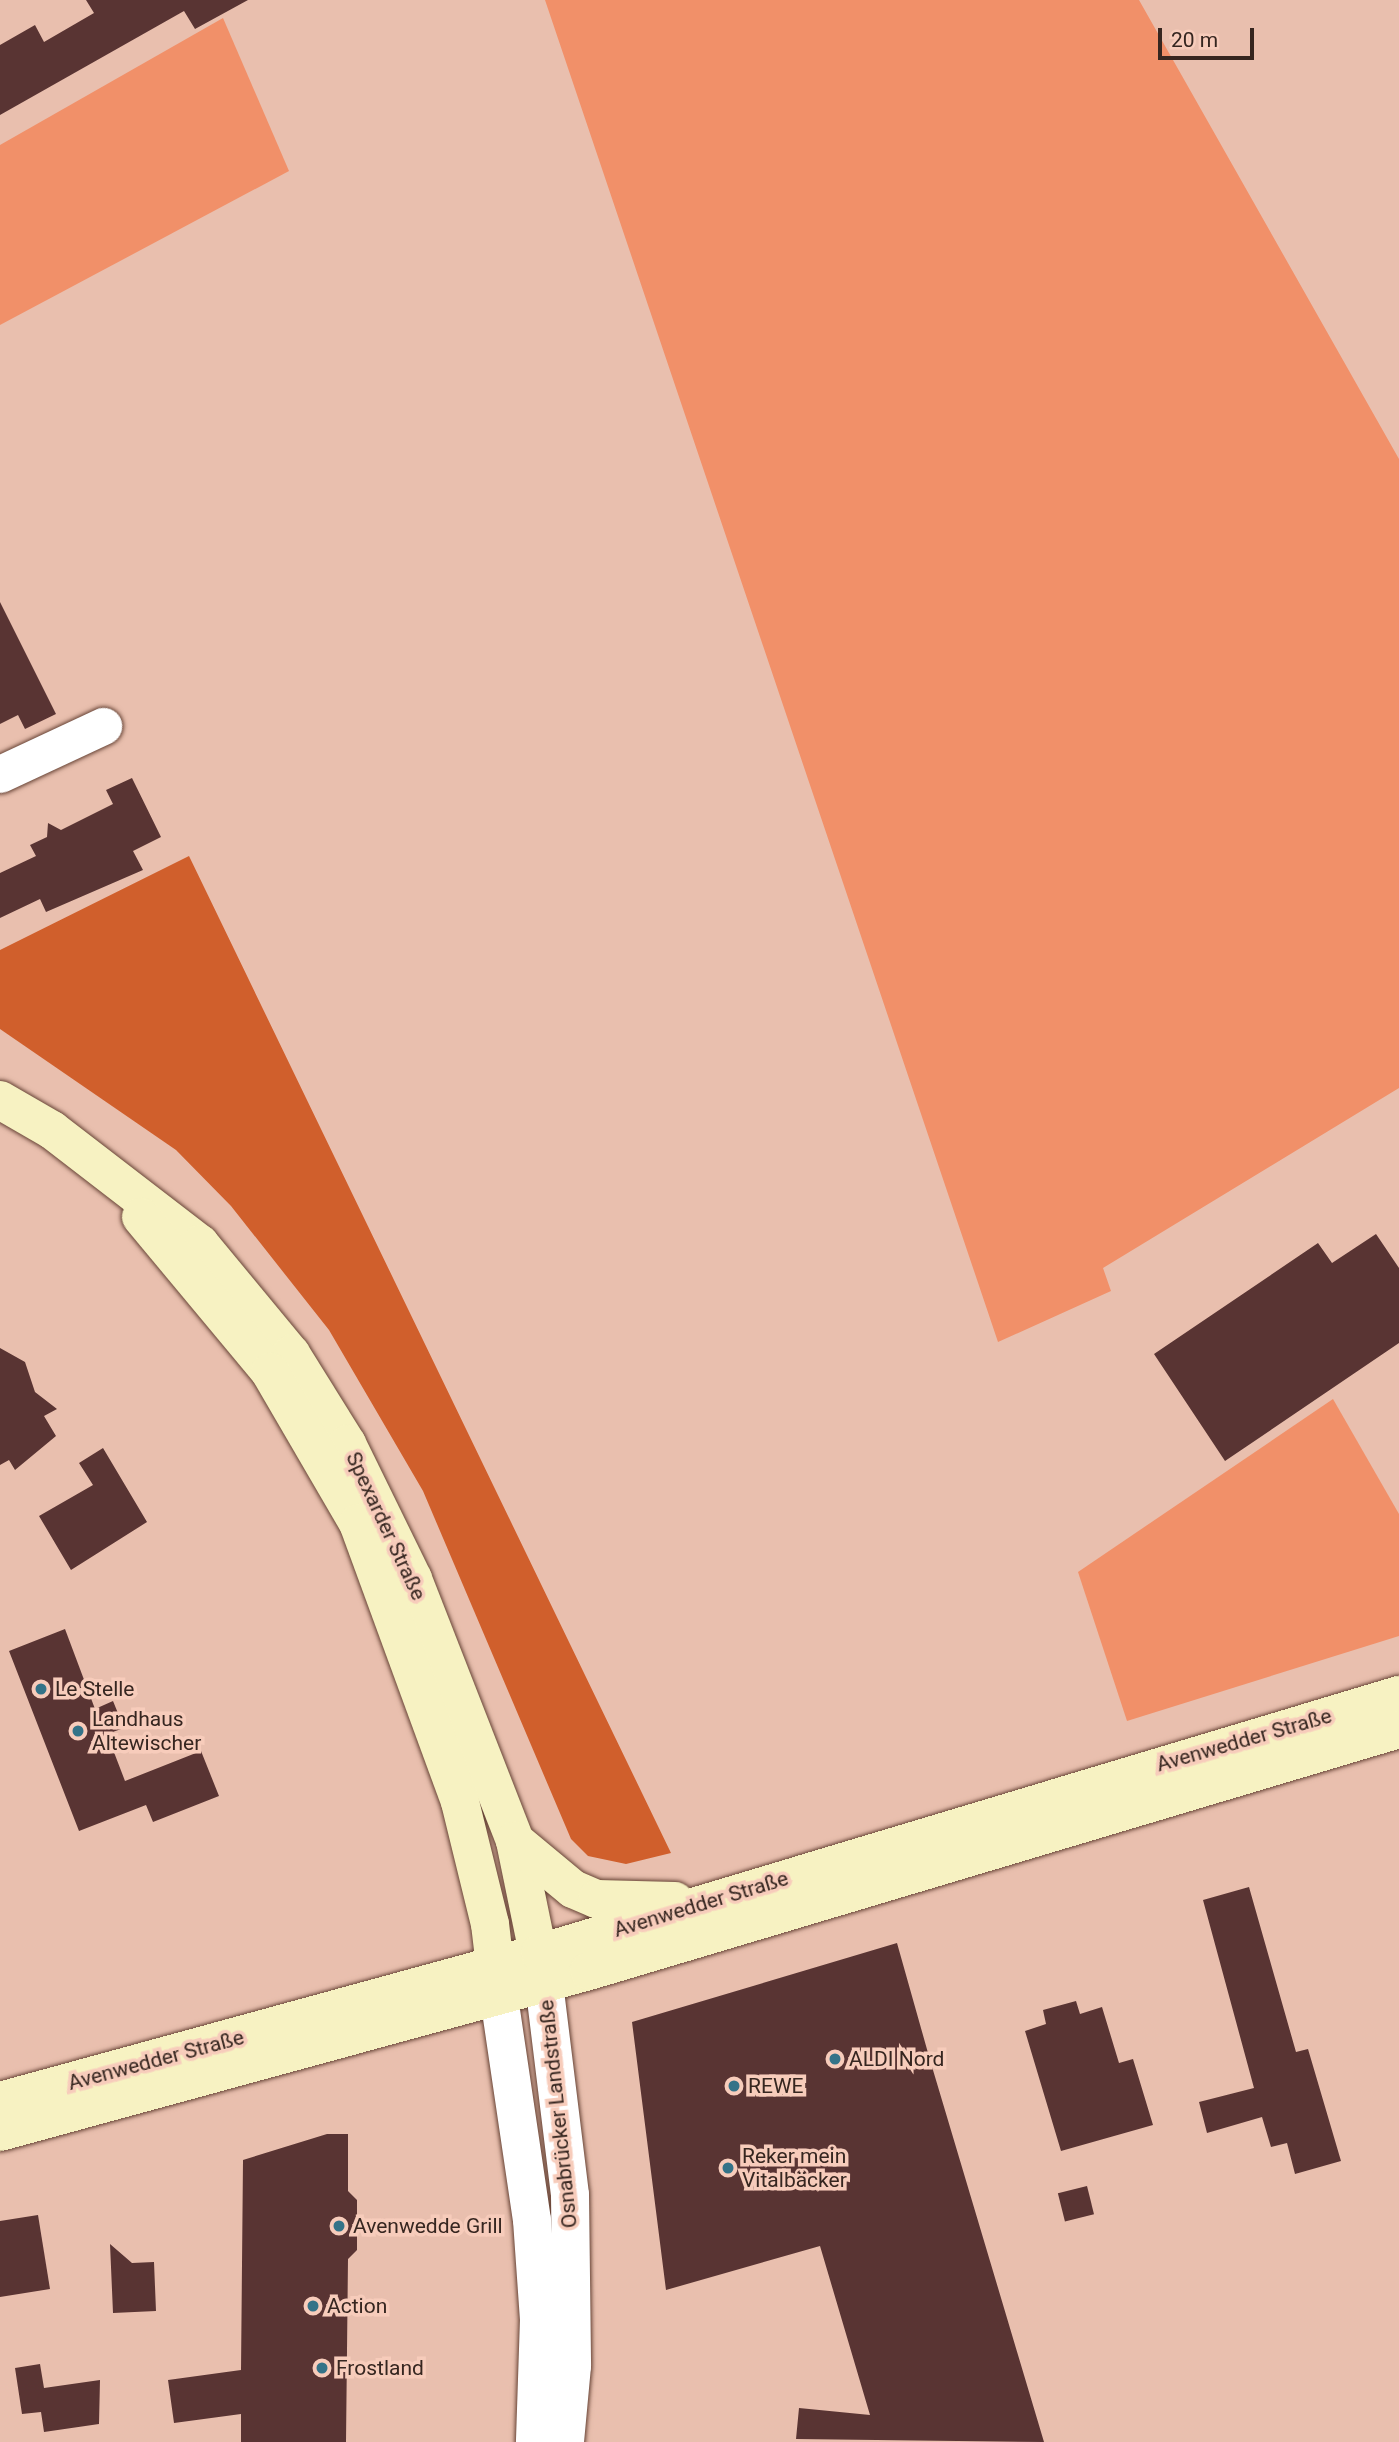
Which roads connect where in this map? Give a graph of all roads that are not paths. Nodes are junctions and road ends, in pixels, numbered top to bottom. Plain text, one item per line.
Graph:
1 (103, 726) dead end
2 (0, 774) edge
3 (0, 1100) edge
4 (107, 1175) junction
5 (1399, 1695) edge
6 (1399, 1729) edge
7 (515, 1841) junction
8 (728, 1896) junction
9 (542, 1968) junction
10 (497, 1981) junction
11 (0, 2101) edge
12 (0, 2132) edge
13 (535, 2442) edge
14 (565, 2442) edge

1 - 2 street
3 - 4 main road, Spexarder Straße
4 - 7 main road, Spexarder Straße
4 - 10 main road, Spexarder Straße
5 - 8 main road, Avenwedder Straße
6 - 9 main road, Avenwedder Straße
7 - 8 main road
7 - 9 main road, Spexarder Straße
8 - 9 main road, Avenwedder Straße
9 - 10 main road, Avenwedder Straße
9 - 14 street, Osnabrücker Landstraße
10 - 11 main road, Avenwedder Straße
10 - 12 main road, Avenwedder Straße
10 - 13 street, Osnabrücker Landstraße

